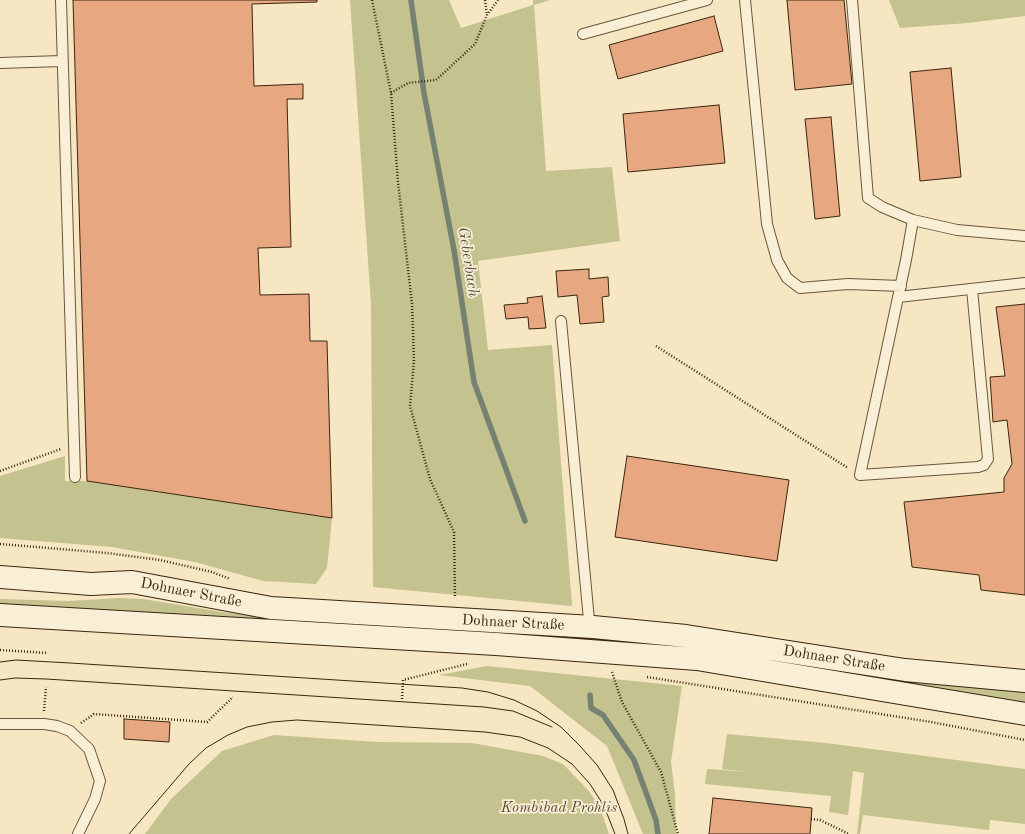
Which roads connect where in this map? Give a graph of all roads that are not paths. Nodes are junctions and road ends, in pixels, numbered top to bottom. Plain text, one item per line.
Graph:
1 (61, 0) edge
2 (707, 0) edge
3 (745, 0) edge
4 (852, 0) edge
5 (583, 34) dead end
6 (62, 61) junction
7 (0, 63) edge
8 (913, 220) junction
9 (1025, 236) edge
10 (1025, 284) edge
11 (901, 286) junction
12 (972, 289) junction
13 (898, 297) junction
14 (561, 320) dead end
15 (75, 477) dead end
16 (0, 577) edge
17 (0, 615) edge
18 (593, 627) junction
19 (1025, 681) edge
20 (1025, 714) edge
21 (0, 724) edge
22 (78, 834) edge

1 - 6 lane
2 - 5 lane
3 - 11 lane
4 - 8 lane
6 - 7 lane
6 - 15 lane
8 - 9 lane
8 - 11 lane
10 - 12 lane
11 - 13 lane
12 - 13 lane
12 - 13 lane
14 - 18 lane
16 - 18 main road, Dohnaer Straße
17 - 20 main road, Dohnaer Straße
18 - 19 main road, Dohnaer Straße
21 - 22 lane

